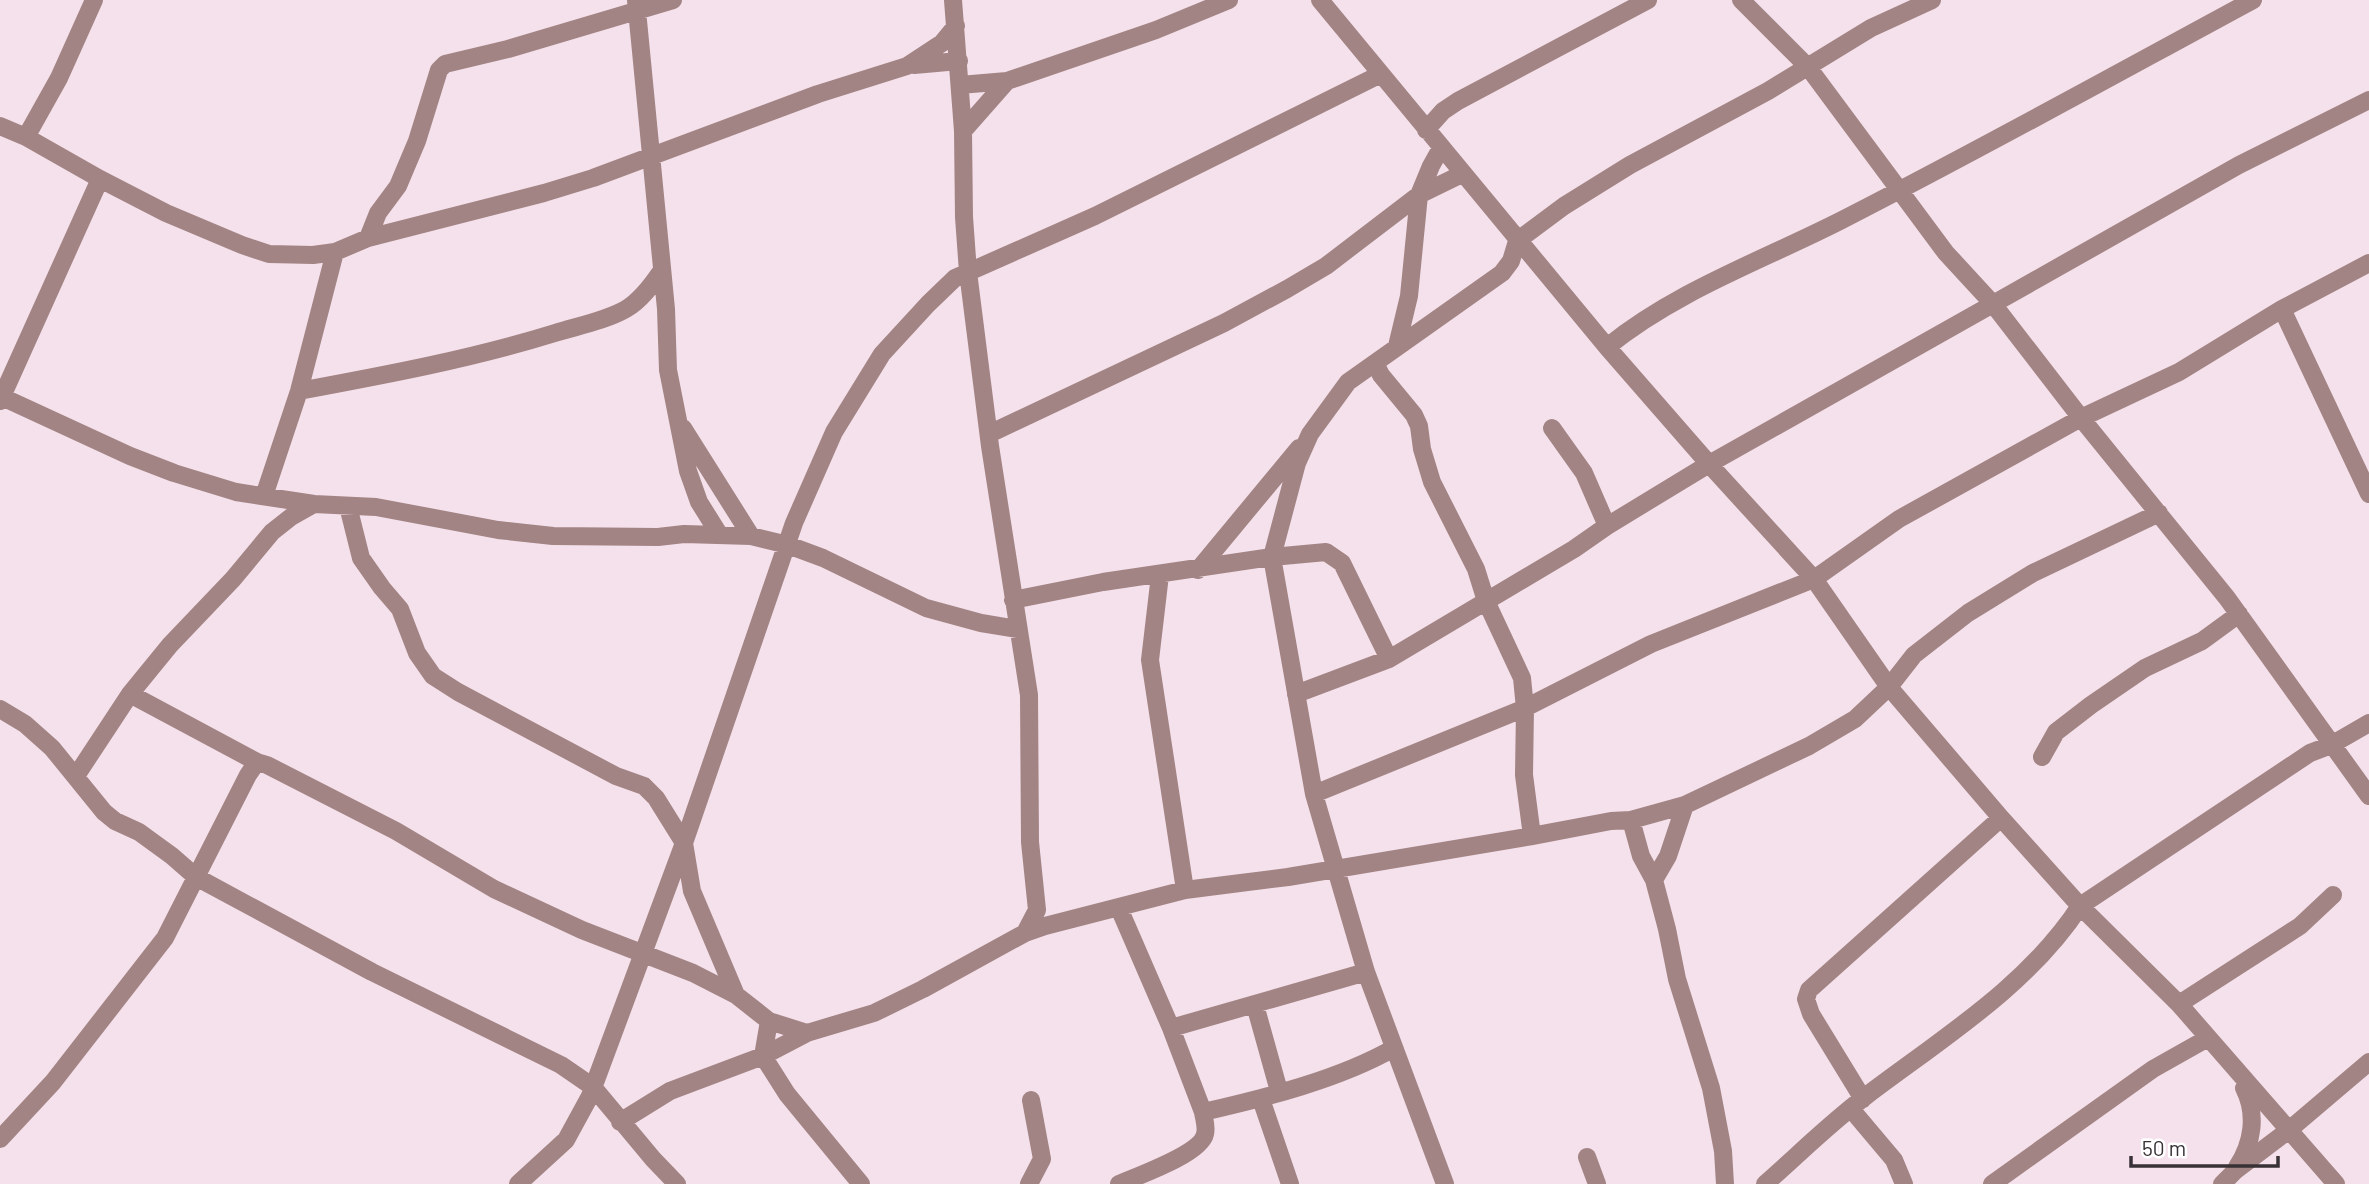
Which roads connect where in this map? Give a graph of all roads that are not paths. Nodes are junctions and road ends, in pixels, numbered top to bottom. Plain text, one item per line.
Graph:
1 (94, 0) edge
2 (673, 0) edge
3 (1229, 0) edge
4 (1648, 0) edge
5 (1741, 0) edge
6 (1932, 0) edge
7 (2253, 0) edge
8 (1323, 1) edge
9 (951, 2) edge
10 (636, 6) edge
11 (956, 26) junction
12 (958, 61) junction
13 (907, 66) junction
14 (1808, 67) junction
15 (1381, 74) junction
16 (1007, 81) junction
17 (960, 85) junction
18 (2369, 100) edge
19 (0, 126) edge
20 (1426, 130) junction
21 (963, 131) junction
22 (26, 137) junction
23 (1441, 148) junction
24 (650, 157) junction
25 (1462, 174) junction
26 (100, 179) junction
27 (1898, 191) junction
28 (1419, 195) junction
29 (368, 238) junction
30 (1517, 241) junction
31 (335, 252) junction
32 (2369, 263) edge
33 (662, 270) junction
34 (968, 272) junction
35 (1993, 304) junction
36 (2282, 309) junction
37 (1397, 345) junction
38 (1607, 347) junction
39 (1376, 363) junction
40 (299, 391) junction
41 (1, 399) edge
42 (2081, 418) junction
43 (677, 420) junction
44 (1552, 428) dead end
45 (989, 434) junction
46 (1310, 434) junction
47 (1709, 464) junction
48 (2369, 494) edge
49 (264, 496) junction
50 (699, 502) junction
51 (313, 504) junction
52 (348, 506) junction
53 (2159, 513) junction
54 (1607, 526) junction
55 (684, 534) junction
56 (719, 534) junction
57 (751, 536) junction
58 (788, 545) junction
59 (1272, 557) junction
60 (1198, 570) junction
61 (1160, 575) junction
62 (1814, 579) junction
63 (1013, 600) junction
64 (1486, 601) junction
65 (2239, 614) junction
66 (1018, 629) junction
67 (1389, 659) junction
68 (1889, 687) junction
69 (130, 694) junction
70 (1296, 694) junction
71 (1525, 708) junction
72 (0, 709) edge
73 (2369, 723) edge
74 (2331, 745) junction
75 (2042, 757) dead end
76 (257, 762) junction
77 (76, 776) junction
78 (1314, 794) junction
79 (2369, 796) edge
80 (1685, 805) junction
81 (2001, 818) junction
82 (1631, 820) junction
83 (1532, 836) junction
84 (684, 843) junction
85 (1337, 868) junction
86 (196, 877) junction
87 (1654, 880) junction
88 (1185, 890) junction
89 (2333, 895) dead end
90 (2080, 906) junction
91 (1119, 908) junction
92 (1037, 910) junction
93 (1062, 922) junction
94 (1025, 933) junction
95 (644, 953) junction
96 (1366, 972) junction
97 (736, 995) junction
98 (2179, 1004) junction
99 (1255, 1005) junction
100 (769, 1021) junction
101 (1171, 1028) junction
102 (807, 1033) junction
103 (2208, 1038) junction
104 (1394, 1048) junction
105 (763, 1056) junction
106 (2369, 1062) edge
107 (1364, 1066) junction
108 (1401, 1068) junction
109 (2234, 1069) junction
110 (593, 1087) junction
111 (1279, 1091) junction
112 (1261, 1099) junction
113 (1031, 1100) dead end
114 (1857, 1104) junction
115 (1203, 1112) junction
116 (620, 1122) junction
117 (2289, 1130) junction
118 (0, 1139) edge
119 (1587, 1157) dead end
120 (2236, 1170) junction
121 (518, 1184) edge
122 (677, 1184) edge
123 (861, 1184) edge
124 (1029, 1184) edge
125 (1119, 1184) edge
126 (1290, 1184) edge
127 (1445, 1184) edge
128 (1597, 1184) edge
129 (1725, 1184) edge
130 (1765, 1184) edge
131 (1904, 1184) edge
132 (1992, 1184) edge
133 (2222, 1184) edge
134 (2336, 1184) edge

1 - 22 street
2 - 10 street
3 - 16 street
4 - 20 street
5 - 14 street
6 - 14 street
7 - 27 street
8 - 15 street
9 - 11 street
10 - 24 street
10 - 29 street
11 - 12 street
11 - 13 street
12 - 13 street
12 - 17 street
13 - 24 street
14 - 27 street
14 - 30 street
15 - 20 street
15 - 34 street
16 - 17 street
16 - 21 street
17 - 21 street
18 - 35 street
19 - 22 street
20 - 23 street
21 - 34 street
22 - 26 street
23 - 25 street
23 - 28 street
24 - 29 street
24 - 33 street
25 - 28 street
25 - 30 street
26 - 31 street
26 - 41 street
27 - 35 street
27 - 38 street
28 - 37 street
28 - 45 street
29 - 31 street
30 - 37 street
30 - 38 street
31 - 40 street
32 - 36 street
33 - 40 street
33 - 43 street
34 - 45 street
34 - 58 street
35 - 42 street
35 - 47 street
36 - 42 street
36 - 48 street
37 - 39 street
38 - 47 street
39 - 46 street
39 - 64 street
40 - 49 street
41 - 49 street
42 - 53 street
42 - 62 street
43 - 50 street
43 - 57 street
44 - 54 street
45 - 63 street
46 - 59 street
46 - 60 street
47 - 54 street
47 - 62 street
49 - 51 street
50 - 55 street
50 - 56 street
51 - 52 street
51 - 69 street
52 - 55 street
52 - 84 street
53 - 65 street
53 - 68 street
54 - 64 street
55 - 56 street
56 - 57 street
57 - 58 street
58 - 66 street
58 - 84 street
59 - 60 street
59 - 67 street
59 - 70 street
60 - 61 street
61 - 63 street
61 - 88 street
62 - 68 street
62 - 71 street
63 - 66 street
64 - 67 street
64 - 71 street
65 - 74 street
65 - 75 street
66 - 92 street
67 - 70 street
68 - 80 street
68 - 81 street
69 - 76 street
69 - 77 street
70 - 78 street
71 - 78 street
71 - 83 street
72 - 77 street
73 - 74 street
74 - 79 street
74 - 90 street
76 - 86 street
76 - 95 street
77 - 86 street
78 - 85 street
80 - 82 street
80 - 87 street
81 - 90 street
81 - 114 street
82 - 83 street
82 - 87 street
83 - 85 street
84 - 95 street
84 - 97 street
85 - 88 street
85 - 96 street
86 - 110 street
86 - 118 street
87 - 129 street
88 - 91 street
89 - 98 street
90 - 98 street
90 - 114 street
91 - 93 street
91 - 101 street
92 - 93 street
92 - 94 street
93 - 94 street
94 - 102 street
95 - 97 street
95 - 110 street
96 - 99 street
96 - 104 street
97 - 100 street
98 - 103 street
99 - 101 street
99 - 111 street
100 - 102 street
100 - 105 street
101 - 115 street
102 - 105 street
103 - 109 street
103 - 132 street
104 - 107 street
104 - 108 street
105 - 116 street
105 - 123 street
106 - 117 street
107 - 108 street
107 - 111 street
108 - 127 street
109 - 117 street
109 - 120 street
110 - 116 street
110 - 121 street
111 - 112 street
112 - 115 street
112 - 126 street
113 - 124 street
114 - 130 street
114 - 131 street
115 - 125 street
116 - 122 street
117 - 120 street
117 - 134 street
119 - 128 street
120 - 133 street

